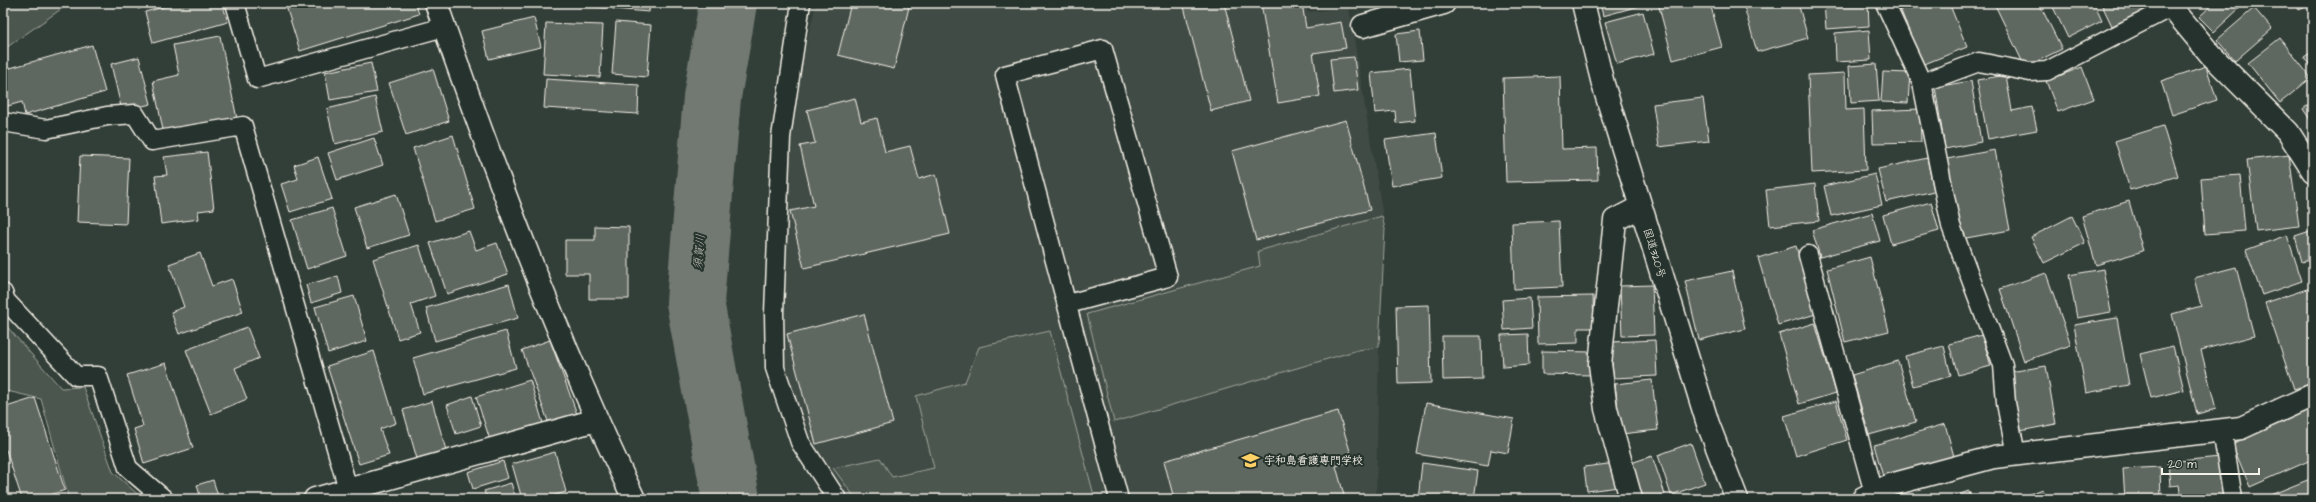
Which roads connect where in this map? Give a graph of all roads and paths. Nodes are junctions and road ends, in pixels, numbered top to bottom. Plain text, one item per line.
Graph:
1 (235, 3) edge
2 (436, 3) edge
3 (802, 3) edge
4 (1444, 3) edge
5 (1583, 3) edge
6 (1884, 3) edge
7 (2173, 5) edge
8 (444, 26) junction
9 (1363, 26) dead end
10 (1922, 83) junction
11 (3, 122) edge
12 (2313, 171) edge
13 (1640, 207) junction
14 (1808, 255) dead end
15 (3, 293) edge
16 (1068, 304) junction
17 (2313, 394) edge
18 (596, 420) junction
19 (2222, 430) junction
20 (2016, 455) junction
21 (348, 489) junction
22 (1867, 497) edge
23 (164, 499) edge
24 (315, 499) edge
25 (634, 499) edge
26 (836, 499) edge
27 (1119, 499) edge
28 (1631, 499) edge
29 (1737, 499) edge
30 (2233, 499) edge

1 - 8 lane
2 - 8 street
3 - 26 lane
4 - 9 street
5 - 13 street, 国道320号
6 - 10 lane
7 - 10 lane
7 - 12 street
8 - 18 street
10 - 20 lane
11 - 21 lane
13 - 28 street
13 - 29 street, 国道320号
14 - 22 lane
15 - 23 lane
16 - 16 lane
16 - 27 lane
17 - 19 street
18 - 21 street
18 - 25 street
19 - 20 street
19 - 30 lane
20 - 22 street
21 - 24 street

